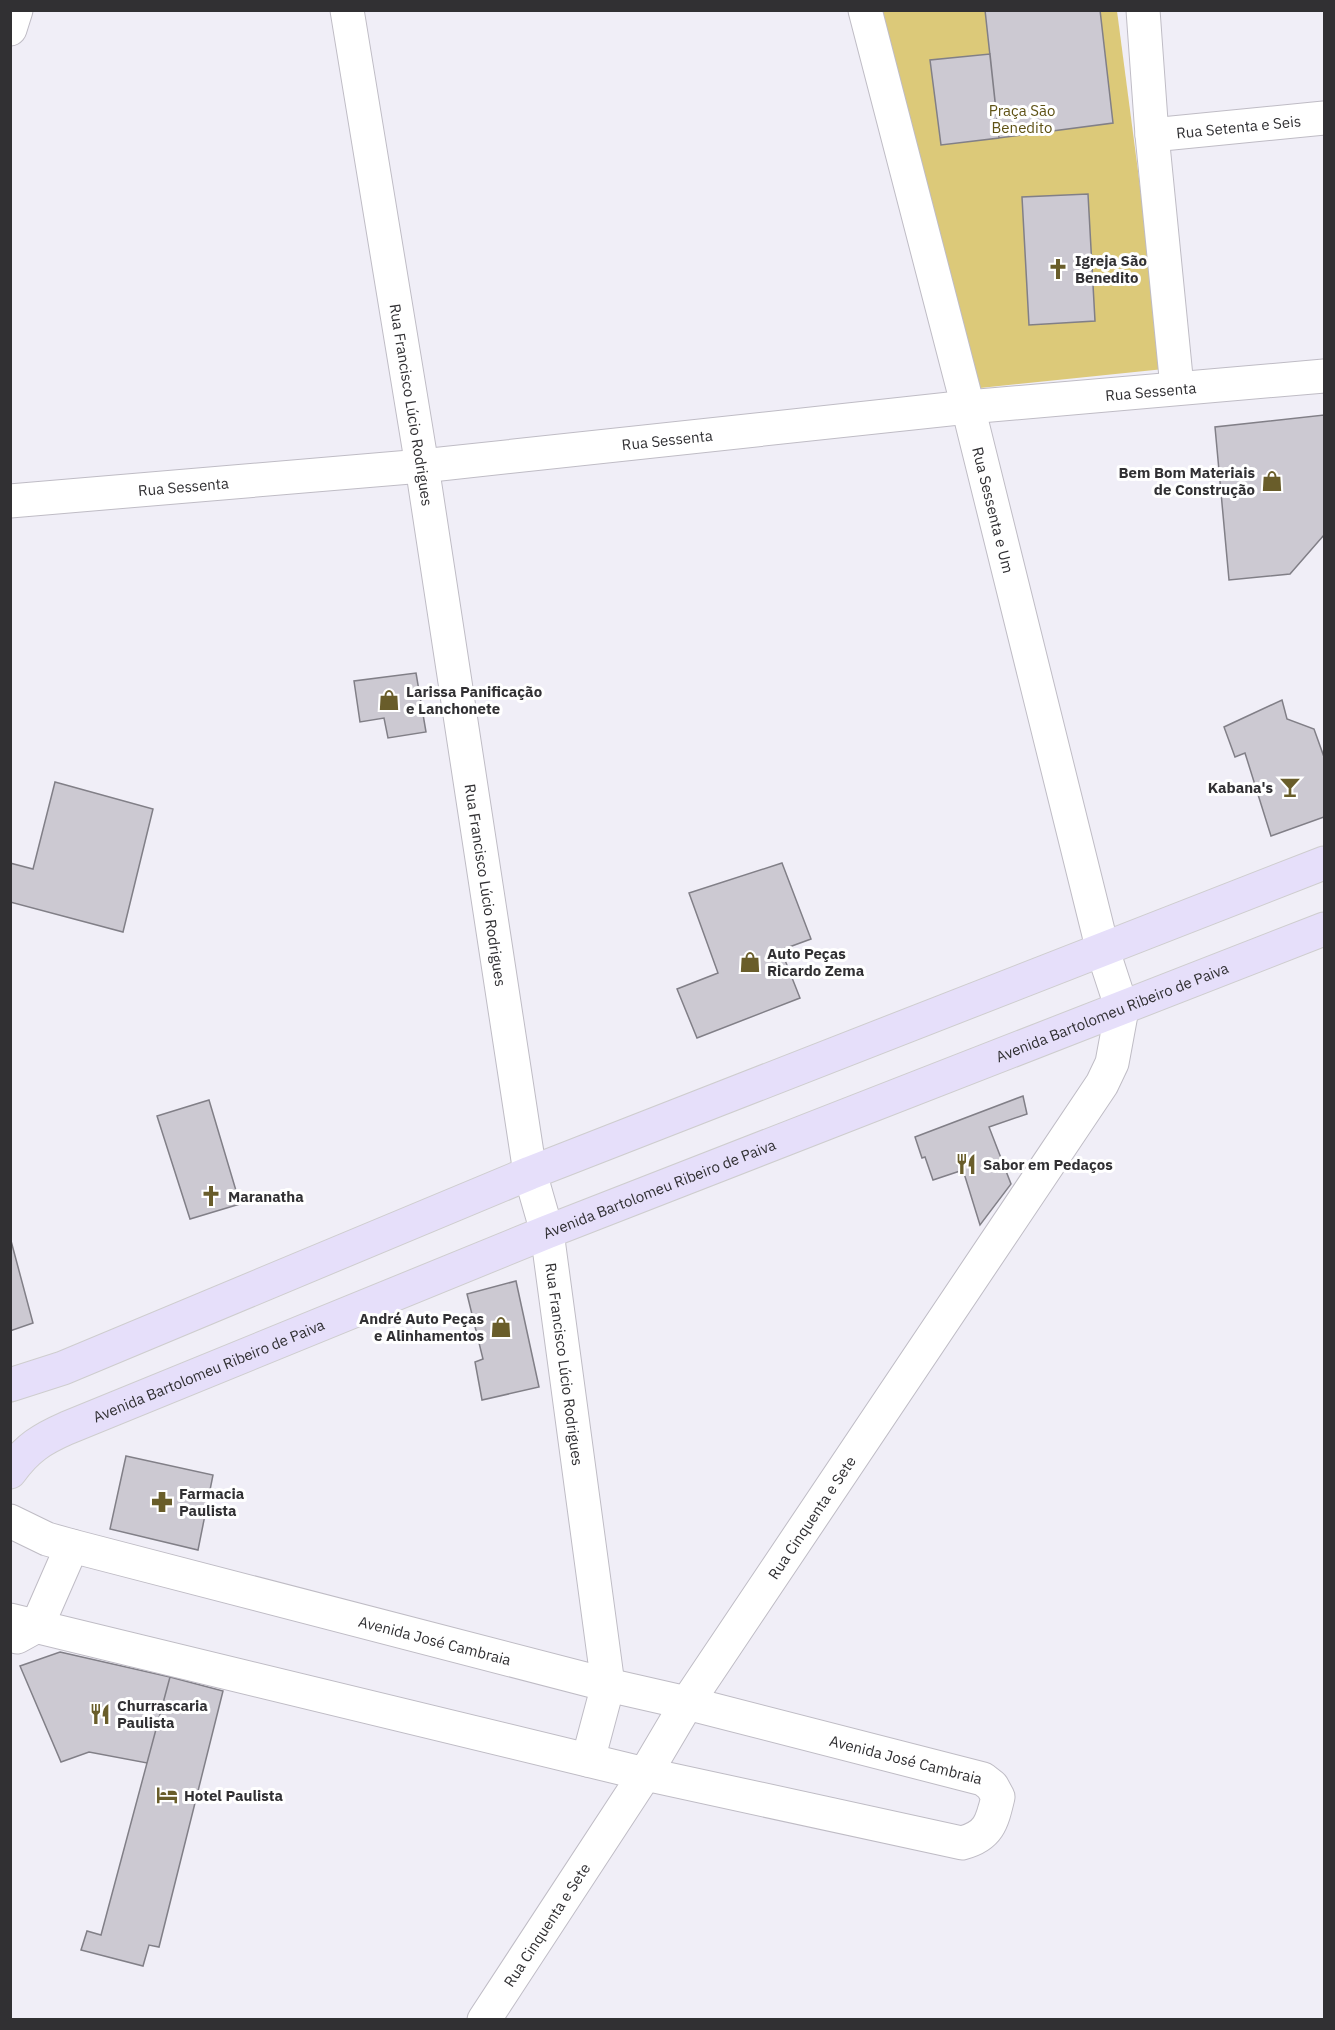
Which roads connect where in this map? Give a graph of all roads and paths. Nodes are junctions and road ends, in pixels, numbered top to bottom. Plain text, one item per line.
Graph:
1 (16, 10) edge
2 (346, 10) edge
3 (865, 10) edge
4 (1143, 10) edge
5 (10, 29) edge
6 (1324, 118) edge
7 (1152, 135) junction
8 (1324, 376) edge
9 (1178, 387) junction
10 (968, 407) junction
11 (422, 466) junction
12 (10, 501) edge
13 (1324, 863) edge
14 (1324, 929) edge
15 (1103, 951) junction
16 (1122, 1009) junction
17 (530, 1173) junction
18 (547, 1232) junction
19 (10, 1385) edge
20 (10, 1472) edge
21 (10, 1521) edge
22 (72, 1546) junction
23 (19, 1629) edge
24 (608, 1685) junction
25 (687, 1703) junction
26 (588, 1760) junction
27 (645, 1774) junction
28 (484, 2019) edge

1 - 5 street
2 - 11 street, Rua Francisco Lúcio Rodrigues
3 - 10 street, Rua Sessenta e Um
4 - 7 street
6 - 7 street, Rua Setenta e Seis
7 - 9 street
8 - 9 street, Rua Sessenta
9 - 10 street, Rua Sessenta
10 - 11 street, Rua Sessenta
10 - 15 street, Rua Sessenta e Um
11 - 12 street, Rua Sessenta
11 - 17 street, Rua Francisco Lúcio Rodrigues
13 - 15 main road
14 - 16 main road, Avenida Bartolomeu Ribeiro de Paiva
15 - 16 street, Rua Sessenta e Um
15 - 17 main road
16 - 18 main road, Avenida Bartolomeu Ribeiro de Paiva
16 - 25 street, Rua Cinquenta e Sete
17 - 18 street, Rua Francisco Lúcio Rodrigues
17 - 19 main road
18 - 20 main road, Avenida Bartolomeu Ribeiro de Paiva
18 - 24 street, Rua Francisco Lúcio Rodrigues
21 - 22 street, Avenida José Cambraia
22 - 23 street
22 - 24 street, Avenida José Cambraia
23 - 26 street, Avenida José Cambraia
24 - 25 street, Avenida José Cambraia
24 - 26 street, Rua Francisco Lúcio Rodrigues
25 - 27 street, Rua Cinquenta e Sete
25 - 27 street, Avenida José Cambraia
26 - 27 street, Avenida José Cambraia
27 - 28 street, Rua Cinquenta e Sete

